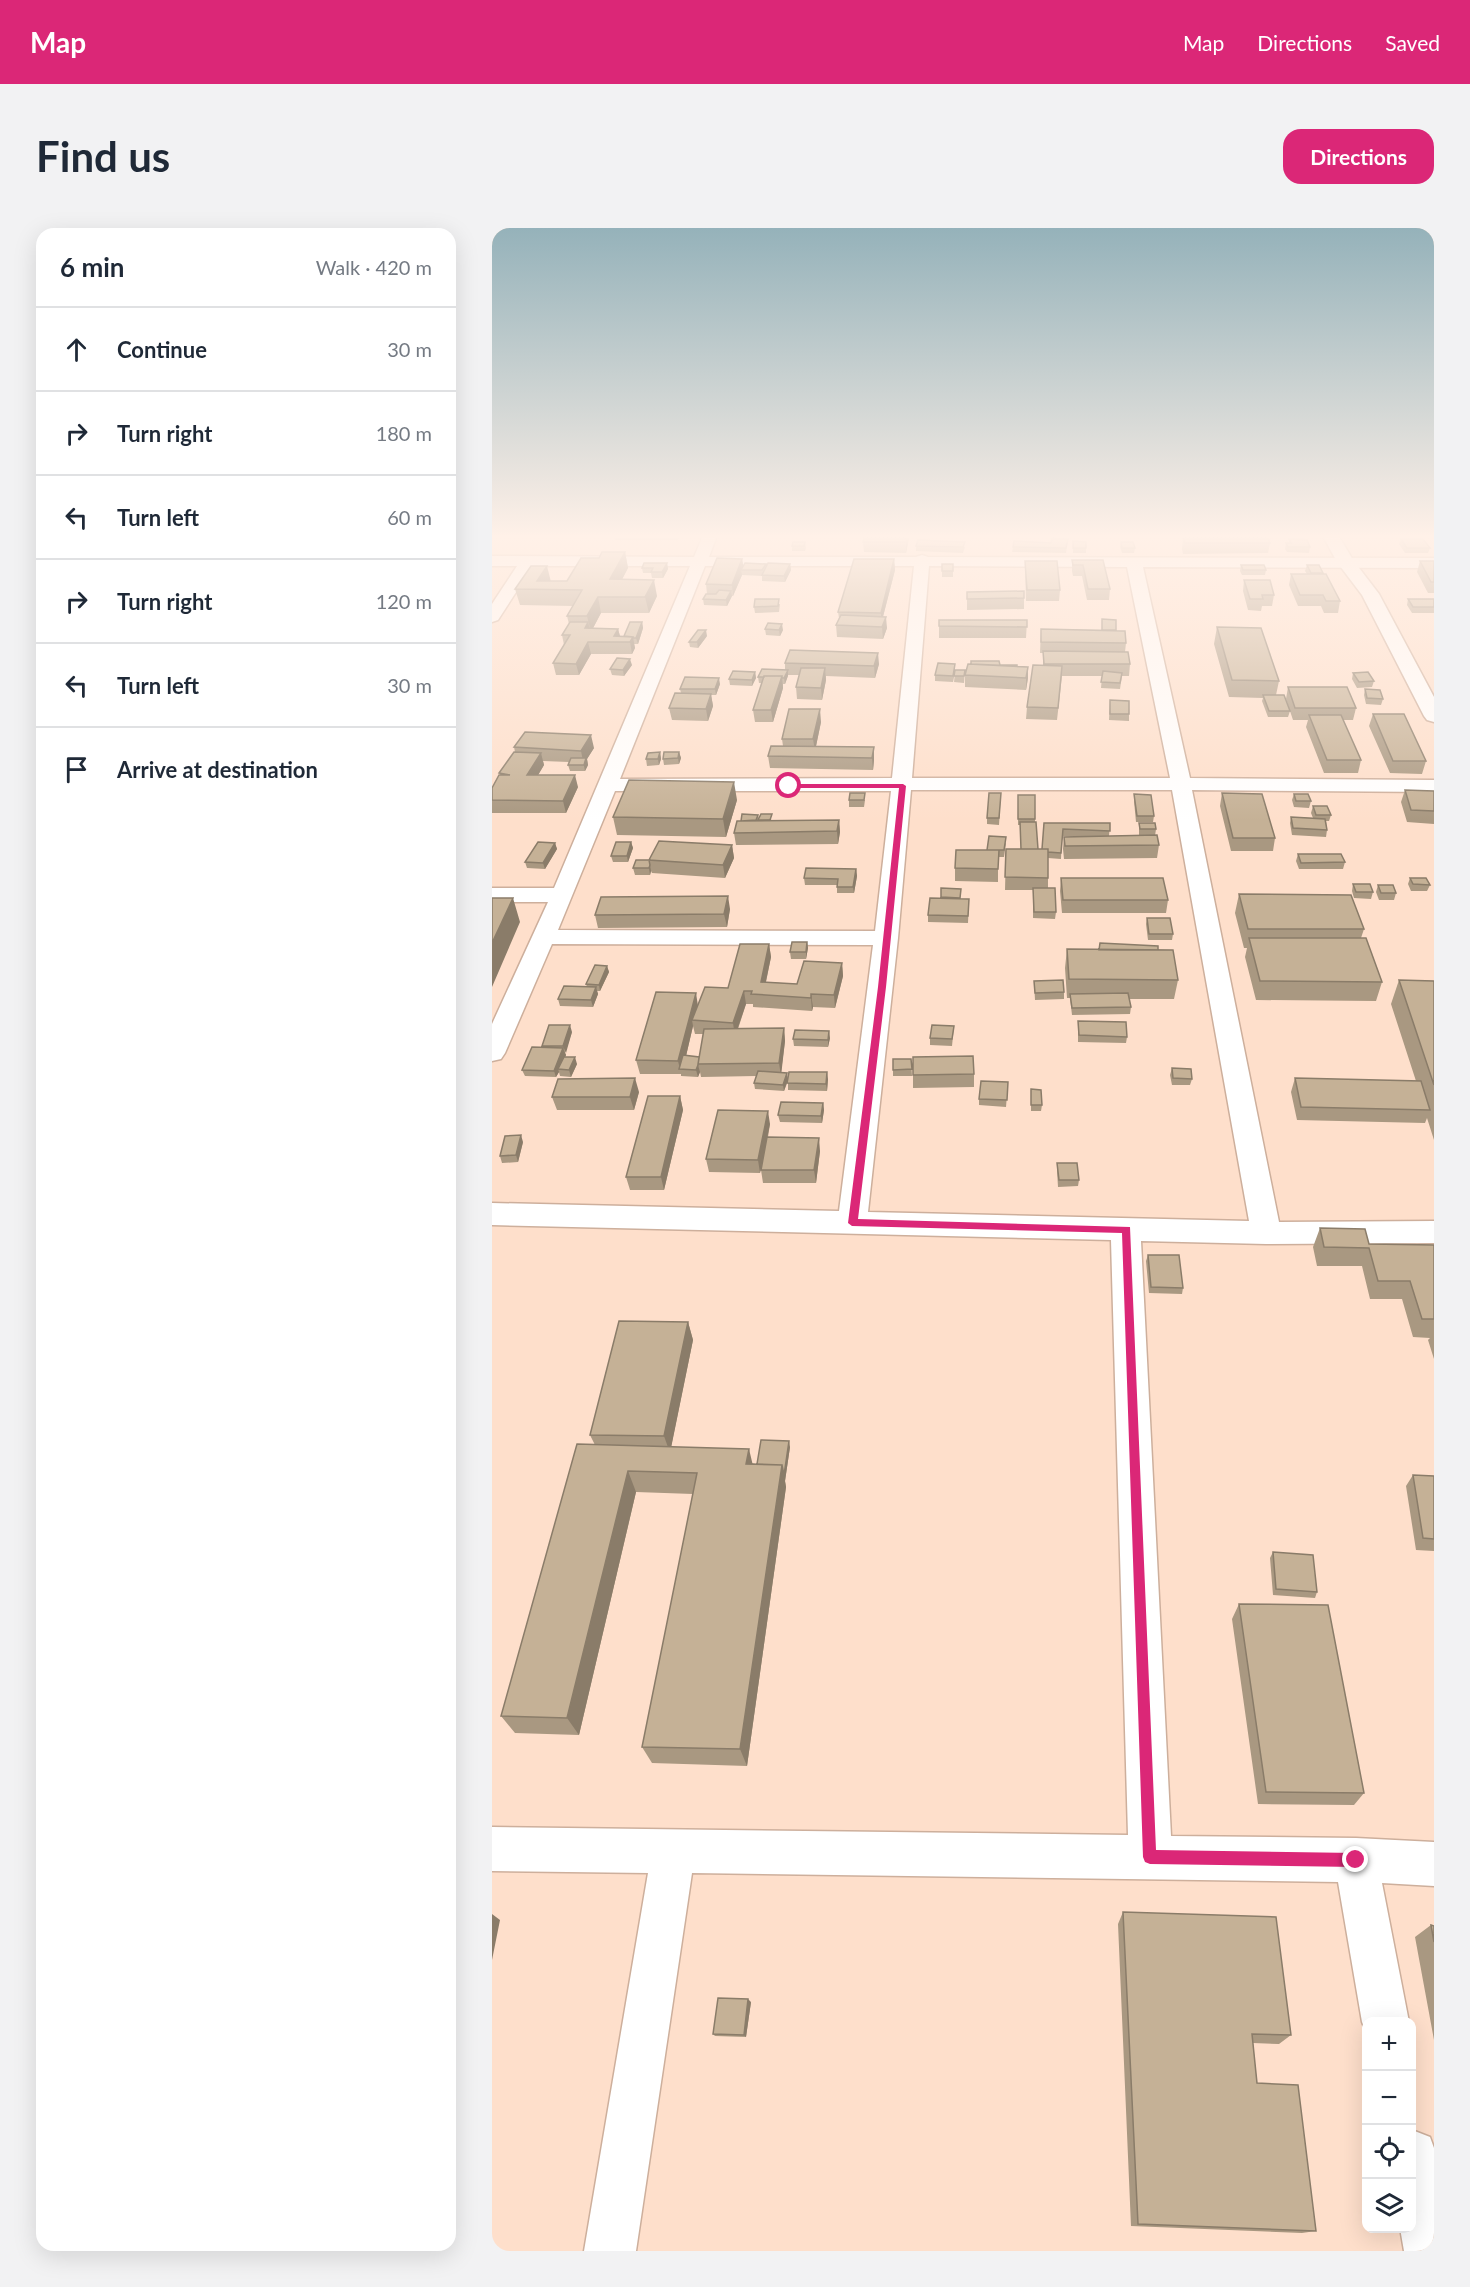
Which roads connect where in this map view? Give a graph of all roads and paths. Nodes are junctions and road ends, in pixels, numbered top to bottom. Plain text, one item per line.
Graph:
1 (669, 632) edge
2 (916, 632) edge
3 (1149, 632) edge
4 (1390, 632) edge
5 (1434, 716) edge
6 (1180, 784) junction
7 (607, 785) junction
8 (903, 786) junction
9 (1434, 786) edge
10 (492, 895) edge
11 (562, 895) junction
12 (544, 937) junction
13 (886, 938) junction
14 (492, 1053) edge
15 (492, 1214) edge
16 (852, 1223) junction
17 (1126, 1229) junction
18 (1434, 1232) edge
19 (1266, 1233) junction
20 (492, 1849) edge
21 (673, 1852) junction
22 (1150, 1857) junction
23 (1356, 1860) junction
24 (1434, 1864) edge
25 (1385, 2017) edge
26 (1416, 2176) edge
27 (610, 2251) edge
28 (1430, 2251) edge

1 - 7 street
2 - 8 street
3 - 6 street
4 - 5 street
6 - 8 street
6 - 9 street
6 - 19 street
7 - 8 street
7 - 11 street
8 - 13 street
10 - 11 street
11 - 12 street
12 - 13 street
12 - 14 street
13 - 16 street
15 - 16 street
16 - 17 street
17 - 19 street
17 - 22 street
18 - 19 street
20 - 21 street
21 - 22 street
21 - 27 street
22 - 23 street
23 - 24 street
23 - 25 street
26 - 28 street

